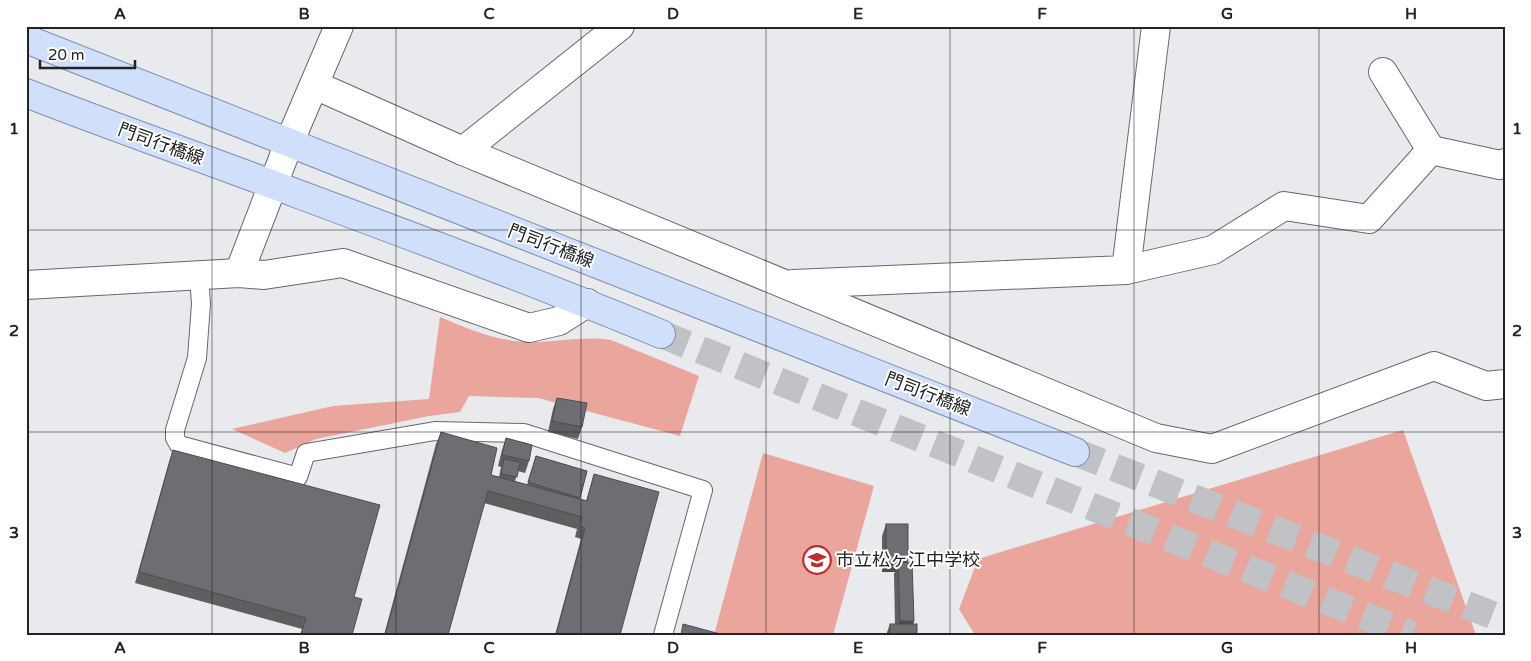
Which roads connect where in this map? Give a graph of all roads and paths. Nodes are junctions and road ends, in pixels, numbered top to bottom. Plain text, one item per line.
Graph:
1 (339, 26) edge
2 (620, 26) edge
3 (1156, 26) edge
4 (26, 39) edge
5 (1383, 72) dead end
6 (315, 85) junction
7 (26, 93) edge
8 (289, 143) junction
9 (1431, 150) junction
10 (463, 151) junction
11 (1505, 163) edge
12 (273, 184) junction
13 (1126, 270) junction
14 (239, 273) junction
15 (199, 275) junction
16 (785, 284) junction
17 (26, 285) edge
18 (587, 303) junction
19 (660, 334) tunnel mouth
20 (1505, 384) edge
21 (1075, 452) tunnel mouth
22 (662, 635) edge

1 - 6 street
2 - 10 street
3 - 13 street
4 - 8 main road, 門司行橋線
5 - 9 street
6 - 8 street
6 - 10 street
7 - 12 main road, 門司行橋線
8 - 12 street
8 - 21 main road, 門司行橋線
9 - 11 street
9 - 13 street
10 - 16 street
12 - 14 street
12 - 18 main road, 門司行橋線
13 - 16 street
14 - 15 street
14 - 18 street
15 - 17 street
15 - 22 lane
16 - 20 street
18 - 19 main road, 門司行橋線

